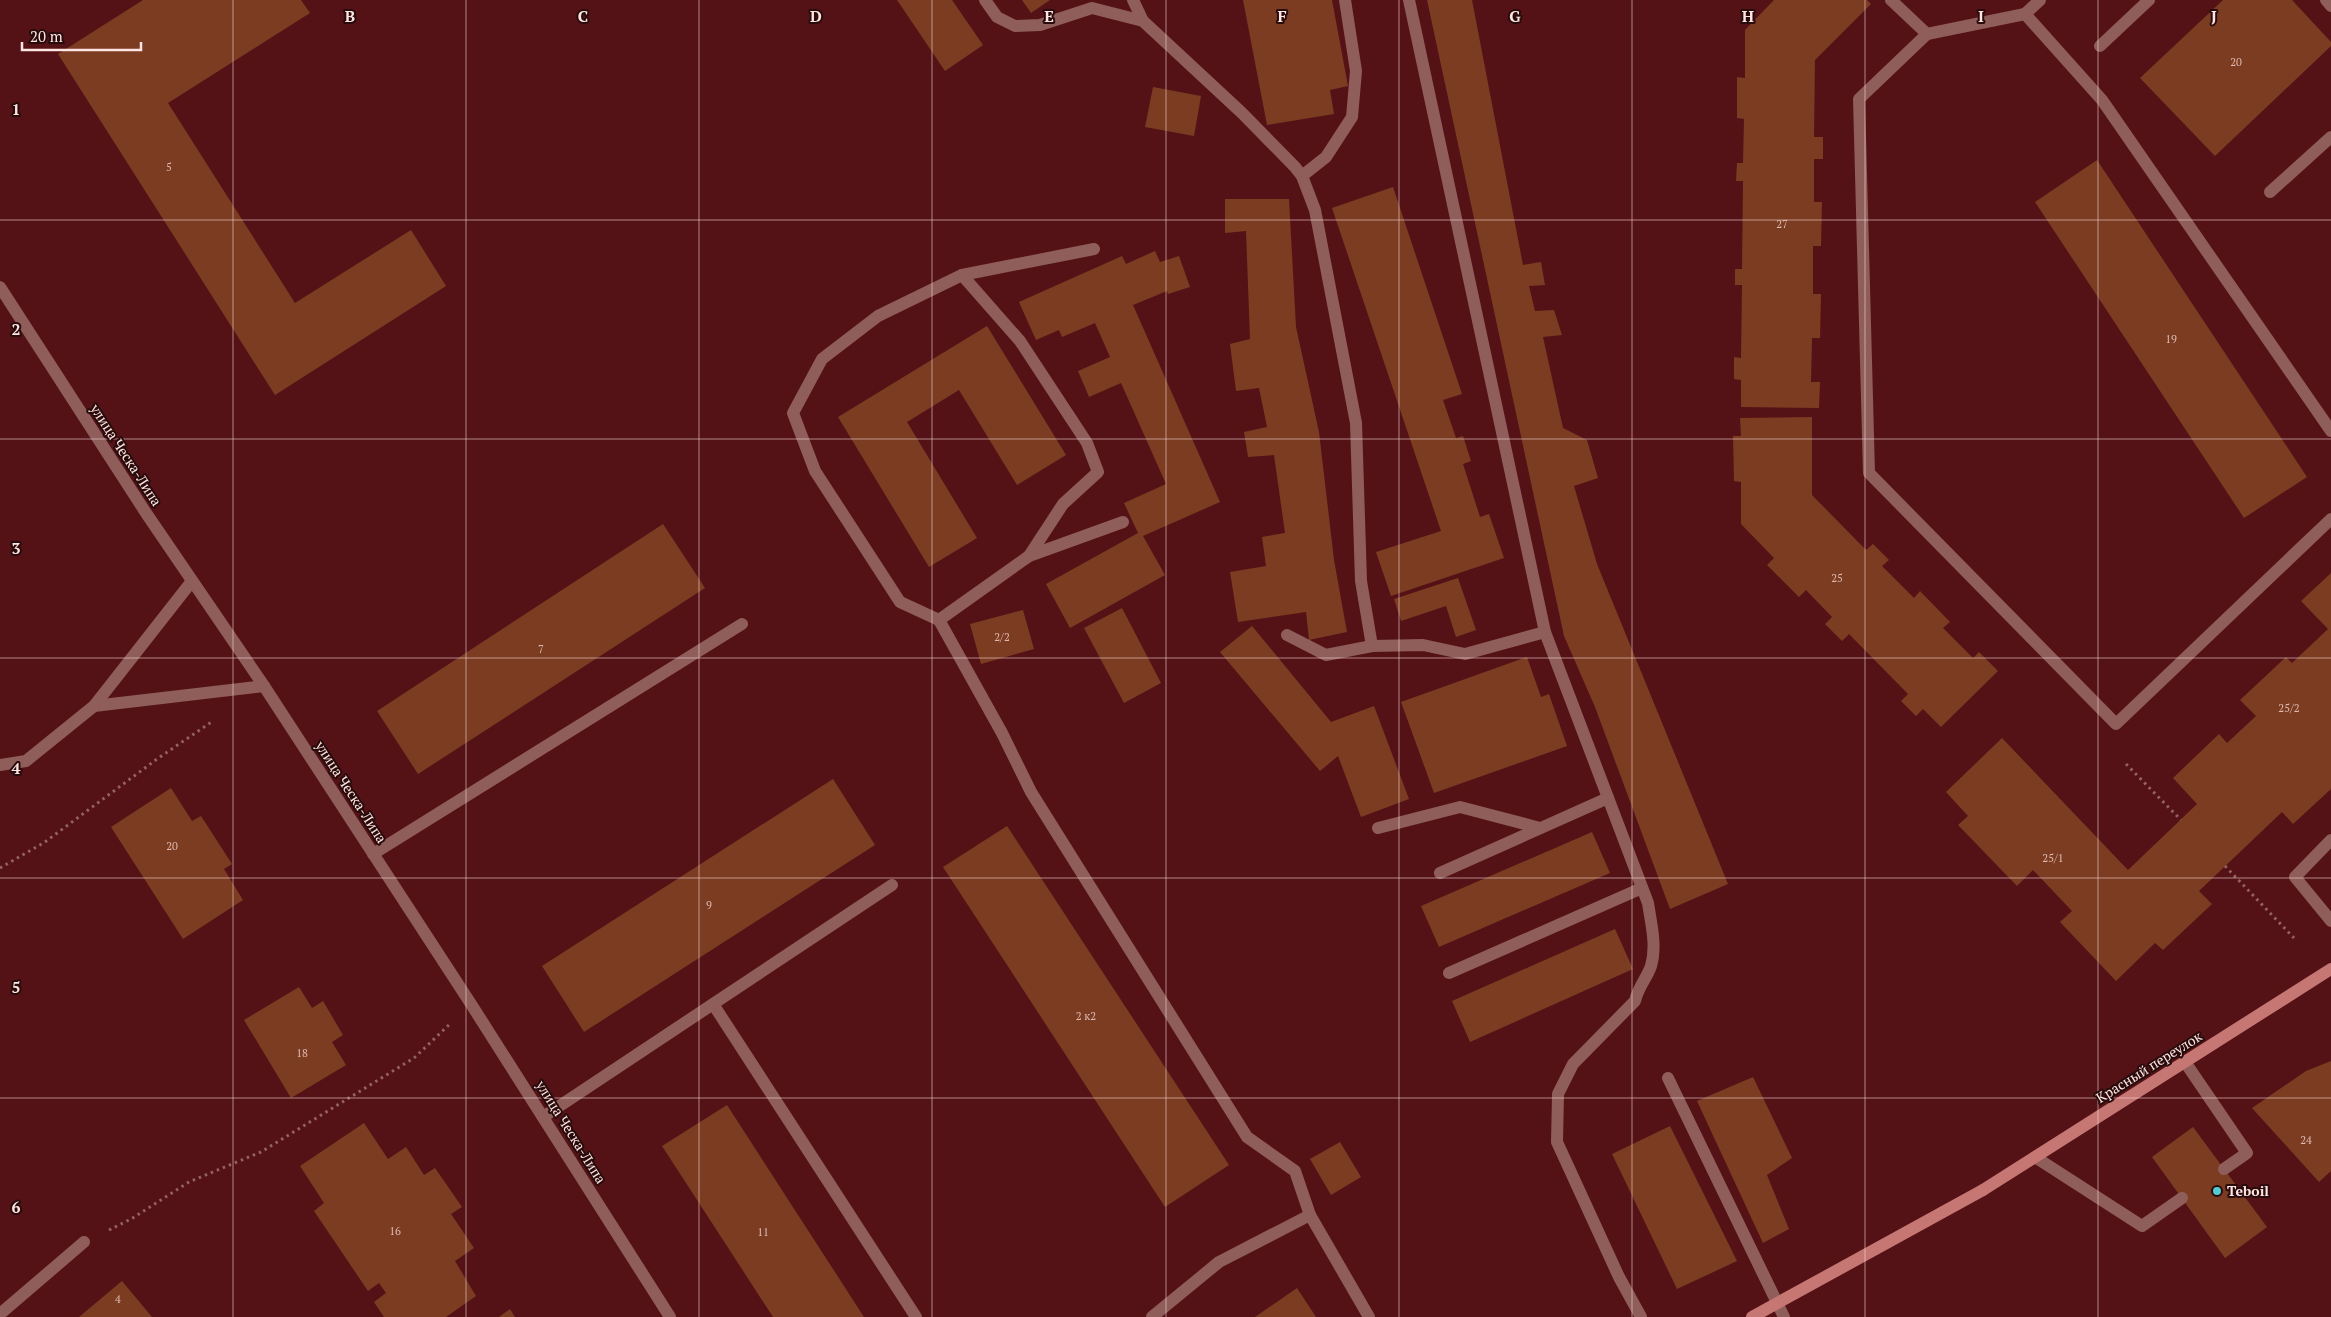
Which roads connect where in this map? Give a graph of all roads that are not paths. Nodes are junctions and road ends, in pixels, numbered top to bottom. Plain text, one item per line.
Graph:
1 (985, 0) edge
2 (1133, 0) edge
3 (1345, 0) edge
4 (1409, 0) edge
5 (1891, 0) edge
6 (2040, 0) edge
7 (2150, 0) edge
8 (2326, 0) edge
9 (2331, 6) edge
10 (2025, 14) junction
11 (1143, 21) junction
12 (1927, 34) junction
13 (2100, 46) dead end
14 (2331, 137) edge
15 (1302, 176) junction
16 (2270, 192) dead end
17 (1094, 249) dead end
18 (962, 275) junction
19 (0, 287) edge
20 (2331, 431) edge
21 (2331, 519) edge
22 (1123, 522) dead end
23 (1029, 556) junction
24 (192, 581) junction
25 (939, 620) junction
26 (742, 624) dead end
27 (1545, 632) junction
28 (1287, 635) dead end
29 (1372, 646) junction
30 (264, 686) junction
31 (94, 706) junction
32 (0, 765) edge
33 (1608, 798) junction
34 (1378, 828) dead end
35 (1540, 828) junction
36 (2331, 840) edge
37 (373, 854) junction
38 (1440, 873) dead end
39 (892, 885) dead end
40 (1642, 888) junction
41 (2331, 921) edge
42 (2331, 969) edge
43 (1449, 973) dead end
44 (713, 1004) junction
45 (2185, 1062) junction
46 (1668, 1078) dead end
47 (543, 1117) junction
48 (2036, 1157) junction
49 (2224, 1169) dead end
50 (2182, 1198) dead end
51 (1310, 1215) junction
52 (84, 1242) road end
53 (0, 1314) edge
54 (670, 1317) edge
55 (916, 1317) edge
56 (1152, 1317) edge
57 (1369, 1317) edge
58 (1641, 1317) edge
59 (1752, 1317) edge
60 (1784, 1317) edge

1 - 11 street
2 - 11 street
3 - 15 street
4 - 27 street
5 - 12 street
6 - 10 street
7 - 13 street
8 - 9 street
10 - 12 street
10 - 20 street
11 - 15 street
12 - 21 street
14 - 16 street
15 - 29 street
17 - 18 street
18 - 23 street
18 - 25 street
19 - 24 street, улица Ческа-Липа
22 - 23 street
23 - 25 street
24 - 30 street, улица Ческа-Липа
24 - 31 street
25 - 51 street
26 - 37 street
27 - 29 street
27 - 33 street
28 - 29 street
30 - 31 street
30 - 37 street, улица Ческа-Липа
31 - 32 street
33 - 35 street
33 - 40 street
34 - 35 street
35 - 38 street
36 - 41 street
37 - 47 street, улица Ческа-Липа
39 - 44 street
40 - 43 street
40 - 58 street
42 - 45 main road, Красный переулок
44 - 47 street
44 - 55 street
45 - 48 main road, Красный переулок
45 - 49 street
46 - 60 street
47 - 54 street, улица Ческа-Липа
48 - 50 street
48 - 59 main road, Красный переулок, bridge
51 - 56 street
51 - 57 street
52 - 53 street

